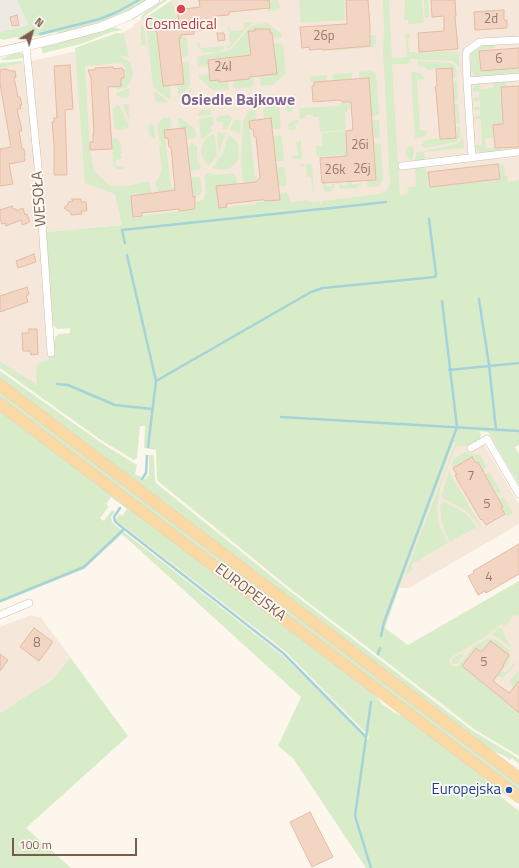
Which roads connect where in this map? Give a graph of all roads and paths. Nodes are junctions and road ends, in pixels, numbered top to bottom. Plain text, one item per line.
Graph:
1 (155, 0) edge
2 (519, 40) edge
3 (26, 46) junction
4 (0, 52) edge
5 (519, 77) edge
6 (468, 81) junction
7 (519, 152) edge
8 (475, 157) junction
9 (402, 166) dead end
10 (51, 353) dead end
11 (0, 385) edge
12 (0, 404) edge
13 (471, 448) dead end
14 (519, 494) edge
15 (30, 603) dead end
16 (0, 615) edge
17 (519, 778) edge
18 (519, 797) edge

1 - 3 street
2 - 6 street
3 - 4 street
3 - 10 street, WESOŁA
5 - 6 street
6 - 8 street
7 - 8 street
8 - 9 street
11 - 17 main road, EUROPEJSKA
12 - 18 main road, EUROPEJSKA
13 - 14 street
15 - 16 street

